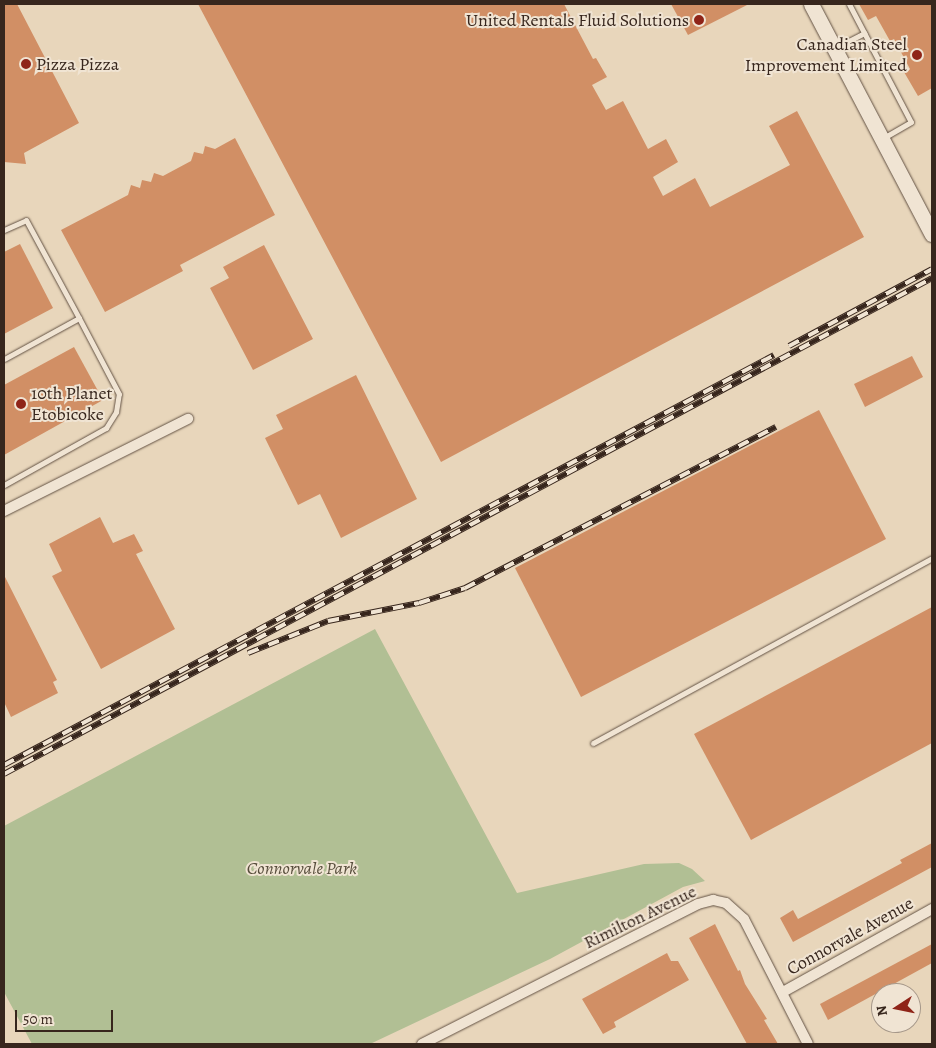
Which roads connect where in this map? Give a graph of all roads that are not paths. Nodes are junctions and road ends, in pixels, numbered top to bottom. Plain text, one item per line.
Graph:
1 (811, 4) edge
2 (849, 4) edge
3 (864, 33) junction
4 (835, 48) junction
5 (883, 138) junction
6 (4, 230) edge
7 (932, 234) edge
8 (79, 318) junction
9 (4, 359) edge
10 (188, 419) dead end
11 (4, 485) edge
12 (4, 511) edge
13 (932, 558) edge
14 (593, 743) dead end
15 (932, 909) edge
16 (783, 992) junction
17 (422, 1044) edge
18 (808, 1044) edge

1 - 4 main road
2 - 3 lane
3 - 4 lane
3 - 5 lane
4 - 5 main road
5 - 7 main road
6 - 8 lane
8 - 9 lane
8 - 11 lane
10 - 12 street
13 - 14 lane
15 - 16 street, Connorvale Avenue
16 - 17 street, Rimilton Avenue
16 - 18 street, Rimilton Avenue

